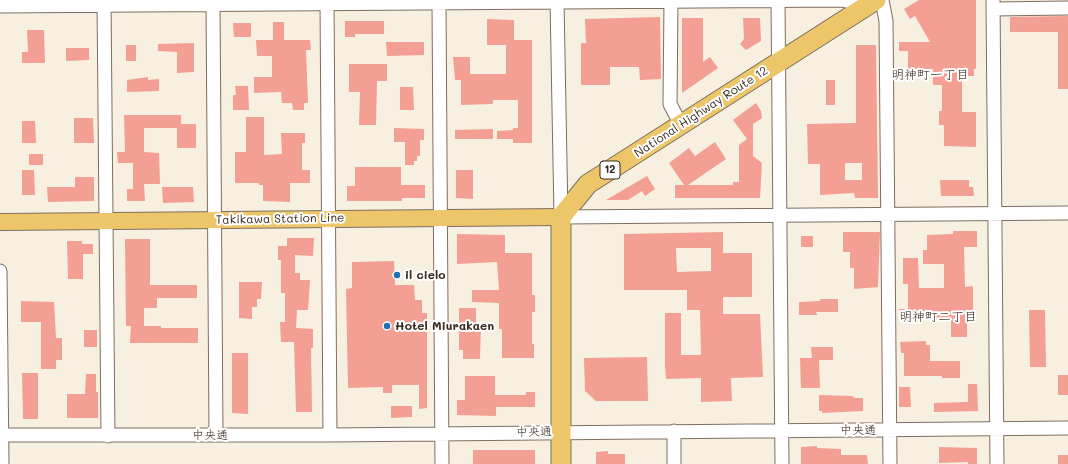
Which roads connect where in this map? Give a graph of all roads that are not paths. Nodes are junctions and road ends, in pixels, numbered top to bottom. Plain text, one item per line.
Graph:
1 (778, 0) edge
2 (557, 1) edge
3 (671, 1) edge
4 (213, 2) edge
5 (327, 2) edge
6 (874, 2) edge
7 (104, 3) edge
8 (439, 3) junction
9 (993, 5) edge
10 (0, 6) edge
11 (1068, 8) edge
12 (780, 61) junction
13 (681, 125) junction
14 (995, 213) junction
15 (1068, 213) edge
16 (888, 215) junction
17 (780, 216) junction
18 (561, 217) junction
19 (328, 218) junction
20 (440, 218) junction
21 (214, 220) junction
22 (107, 221) junction
23 (0, 222) edge
24 (0, 271) edge
25 (1068, 428) edge
26 (997, 429) junction
27 (782, 430) junction
28 (890, 430) junction
29 (674, 431) junction
30 (561, 432) junction
31 (442, 433) junction
32 (216, 434) junction
33 (1, 435) edge
34 (330, 435) junction
35 (108, 436) junction
36 (2, 464) edge
37 (442, 464) edge
38 (561, 464) edge
39 (674, 464) edge
40 (782, 464) edge
41 (890, 464) edge
42 (997, 464) edge

1 - 3 street
1 - 6 street
1 - 12 street
2 - 3 street
2 - 8 street
2 - 18 street
3 - 13 street
4 - 5 street
4 - 7 street
4 - 21 street
5 - 8 street
5 - 19 street
6 - 12 highway, National Highway Route 12 / 12
6 - 16 street
7 - 10 street
7 - 22 street
8 - 20 street
9 - 11 street
9 - 14 street
12 - 13 highway, National Highway Route 12 / 12
12 - 17 street
13 - 18 highway, National Highway Route 12 / 12
14 - 15 street
14 - 16 street
14 - 26 street
16 - 17 street
16 - 28 street
17 - 18 street
17 - 27 street
18 - 20 main road, Takikawa Station Line
18 - 30 highway
19 - 20 main road, Takikawa Station Line
19 - 21 main road, Takikawa Station Line
19 - 34 street
20 - 31 street
21 - 22 main road, Takikawa Station Line
21 - 32 street
22 - 23 main road, Takikawa Station Line
22 - 35 street
24 - 33 street
25 - 26 street, 中央通
26 - 28 street, 中央通
26 - 42 street
27 - 28 street, 中央通
27 - 29 street, 中央通
27 - 40 street
28 - 41 street
29 - 30 street, 中央通
29 - 39 street
30 - 31 street, 中央通
30 - 38 highway
31 - 34 street, 中央通
31 - 37 street
32 - 34 street, 中央通
32 - 35 street, 中央通
33 - 35 street, 中央通
33 - 36 street

